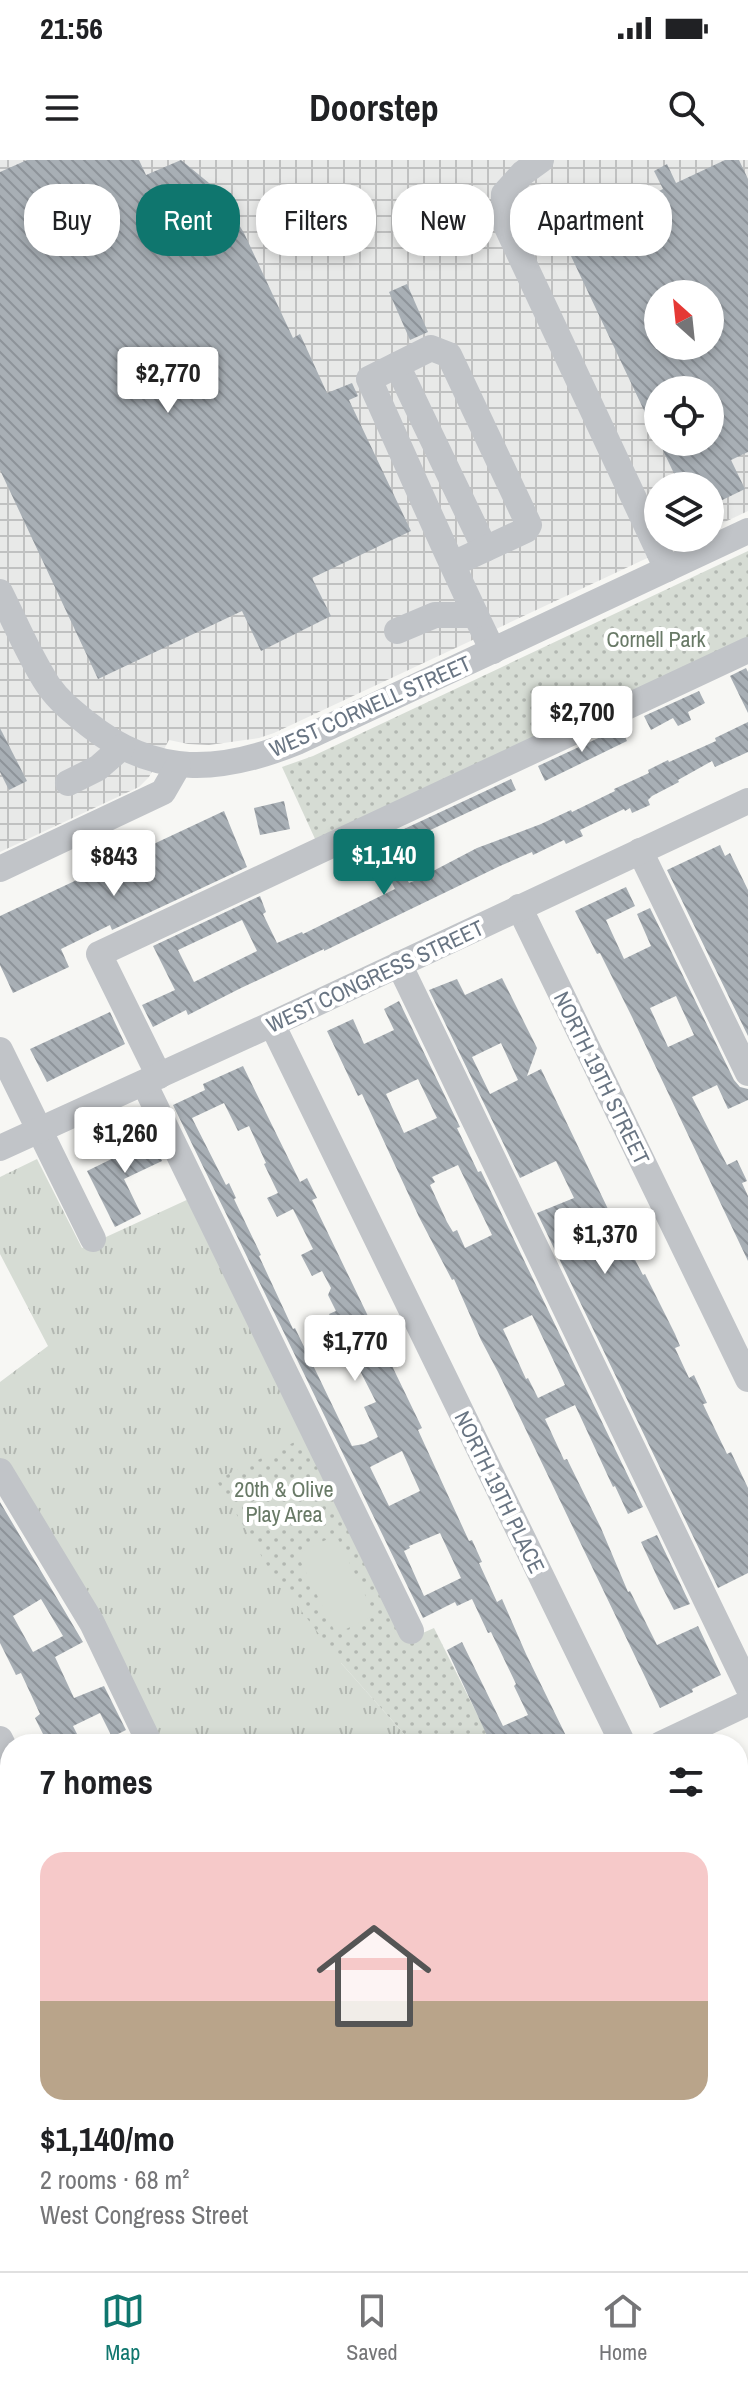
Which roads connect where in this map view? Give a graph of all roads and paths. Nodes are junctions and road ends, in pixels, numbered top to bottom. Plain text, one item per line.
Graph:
1 (541, 160) edge
2 (397, 365) junction
3 (748, 531) edge
4 (485, 549) junction
5 (453, 564) junction
6 (667, 569) junction
7 (0, 592) edge
8 (476, 615) junction
9 (397, 631) dead end
10 (748, 650) edge
11 (493, 651) junction
12 (122, 747) junction
13 (178, 766) junction
14 (68, 783) dead end
15 (748, 801) edge
16 (640, 851) junction
17 (0, 869) edge
18 (519, 907) junction
19 (399, 964) junction
20 (272, 1024) junction
21 (0, 1050) edge
22 (748, 1073) edge
23 (152, 1079) junction
24 (39, 1130) junction
25 (0, 1148) edge
26 (93, 1239) dead end
27 (748, 1379) edge
28 (0, 1471) edge
29 (411, 1631) dead end
30 (748, 1687) edge
31 (748, 1703) edge
32 (145, 1734) edge
33 (618, 1734) edge
34 (682, 1734) edge

1 - 6 street
2 - 4 street
2 - 4 street
2 - 5 street
3 - 6 street, WEST CORNELL STREET
4 - 5 street
5 - 8 street
6 - 11 street, WEST CORNELL STREET
7 - 12 street, WEST CORNELL STREET
8 - 9 street
8 - 11 street
10 - 23 street
11 - 13 street, WEST CORNELL STREET
12 - 13 street, WEST CORNELL STREET
12 - 14 street
13 - 17 street
15 - 16 street, WEST CONGRESS STREET
16 - 18 street, WEST CONGRESS STREET
16 - 22 street
18 - 19 street, WEST CONGRESS STREET
18 - 27 street, NORTH 19TH STREET
19 - 20 street, WEST CONGRESS STREET
19 - 30 street
20 - 23 street, WEST CONGRESS STREET
20 - 33 street, NORTH 19TH PLACE
21 - 24 street
23 - 24 street, WEST CONGRESS STREET
23 - 29 street
24 - 25 street, WEST CONGRESS STREET
24 - 26 street
28 - 32 street
31 - 34 street

